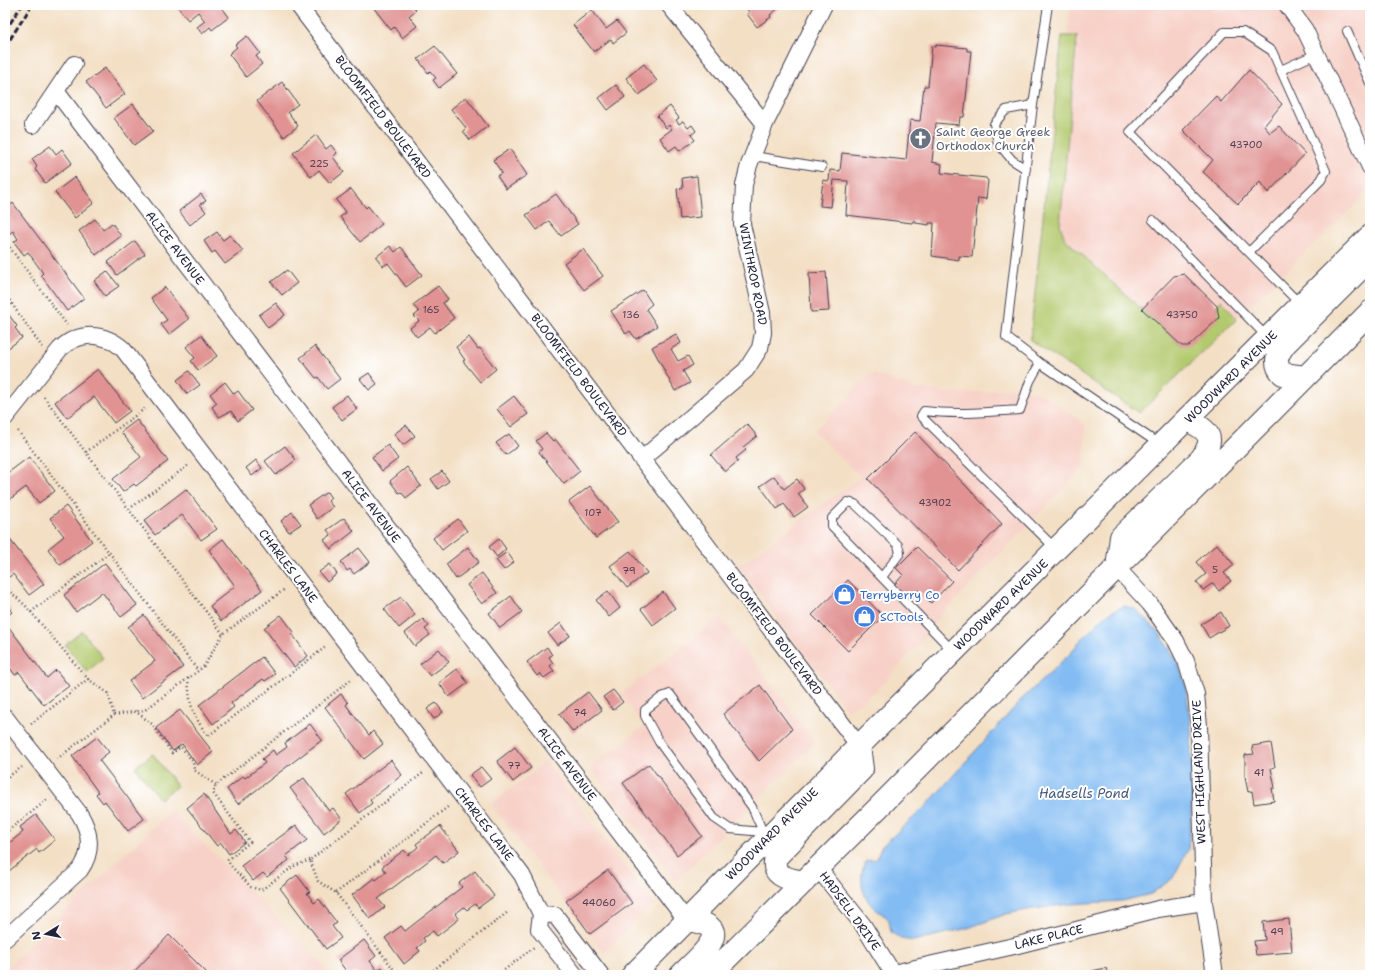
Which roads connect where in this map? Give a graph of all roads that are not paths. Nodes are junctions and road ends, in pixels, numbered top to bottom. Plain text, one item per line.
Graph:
1 (298, 5) edge
2 (669, 5) edge
3 (824, 5) edge
4 (1048, 5) edge
5 (1287, 5) edge
6 (1347, 30) dead end
7 (1316, 54) junction
8 (74, 64) dead end
9 (1281, 70) junction
10 (1370, 84) edge
11 (56, 91) junction
12 (1033, 105) junction
13 (765, 124) junction
14 (33, 125) dead end
15 (753, 156) junction
16 (822, 167) dead end
17 (1370, 167) edge
18 (1026, 169) junction
19 (1153, 220) dead end
20 (1370, 236) edge
21 (1249, 252) junction
22 (1370, 259) edge
23 (1307, 311) junction
24 (1370, 312) edge
25 (1274, 345) junction
26 (1040, 363) junction
27 (1305, 377) junction
28 (5, 418) edge
29 (1187, 420) junction
30 (1162, 446) junction
31 (642, 459) junction
32 (1057, 550) junction
33 (1117, 568) junction
34 (882, 577) junction
35 (954, 652) junction
36 (5, 716) edge
37 (859, 746) junction
38 (773, 841) junction
39 (811, 875) junction
40 (1204, 902) junction
41 (541, 914) junction
42 (686, 920) junction
43 (5, 940) edge
44 (894, 974) edge
45 (574, 975) edge
46 (601, 975) edge
47 (633, 975) edge
48 (681, 975) edge
49 (710, 975) edge
50 (1215, 975) edge

1 - 31 street, BLOOMFIELD BOULEVARD
2 - 13 street
3 - 13 street, WINTHROP ROAD
4 - 12 lane
5 - 7 street
6 - 10 lane
7 - 9 lane
7 - 17 street
8 - 11 street
9 - 21 lane
9 - 21 lane
11 - 14 street
11 - 42 street, ALICE AVENUE
12 - 18 lane
12 - 18 lane
13 - 15 street, WINTHROP ROAD
15 - 16 lane
15 - 31 street, WINTHROP ROAD
18 - 26 lane
19 - 25 lane
20 - 23 main road
21 - 23 lane
22 - 23 main road
23 - 25 main road, WOODWARD AVENUE
24 - 27 main road
25 - 27 main road
25 - 29 main road, WOODWARD AVENUE
26 - 30 lane
26 - 32 lane
27 - 33 main road
28 - 41 street, CHARLES LANE
29 - 30 main road, WOODWARD AVENUE
29 - 33 main road
30 - 32 main road, WOODWARD AVENUE
31 - 37 street, BLOOMFIELD BOULEVARD
32 - 35 main road, WOODWARD AVENUE
33 - 39 main road
33 - 40 street, WEST HIGHLAND DRIVE
34 - 34 lane
34 - 35 lane
35 - 37 main road, WOODWARD AVENUE
36 - 43 street
37 - 38 main road, WOODWARD AVENUE
38 - 38 lane
38 - 39 main road
38 - 42 main road, WOODWARD AVENUE
39 - 44 street, HADSELL DRIVE
39 - 49 main road
40 - 44 street, LAKE PLACE
40 - 50 street, WEST HIGHLAND DRIVE
41 - 45 street, CHARLES LANE
41 - 46 street
42 - 47 main road, WOODWARD AVENUE
42 - 48 main road

